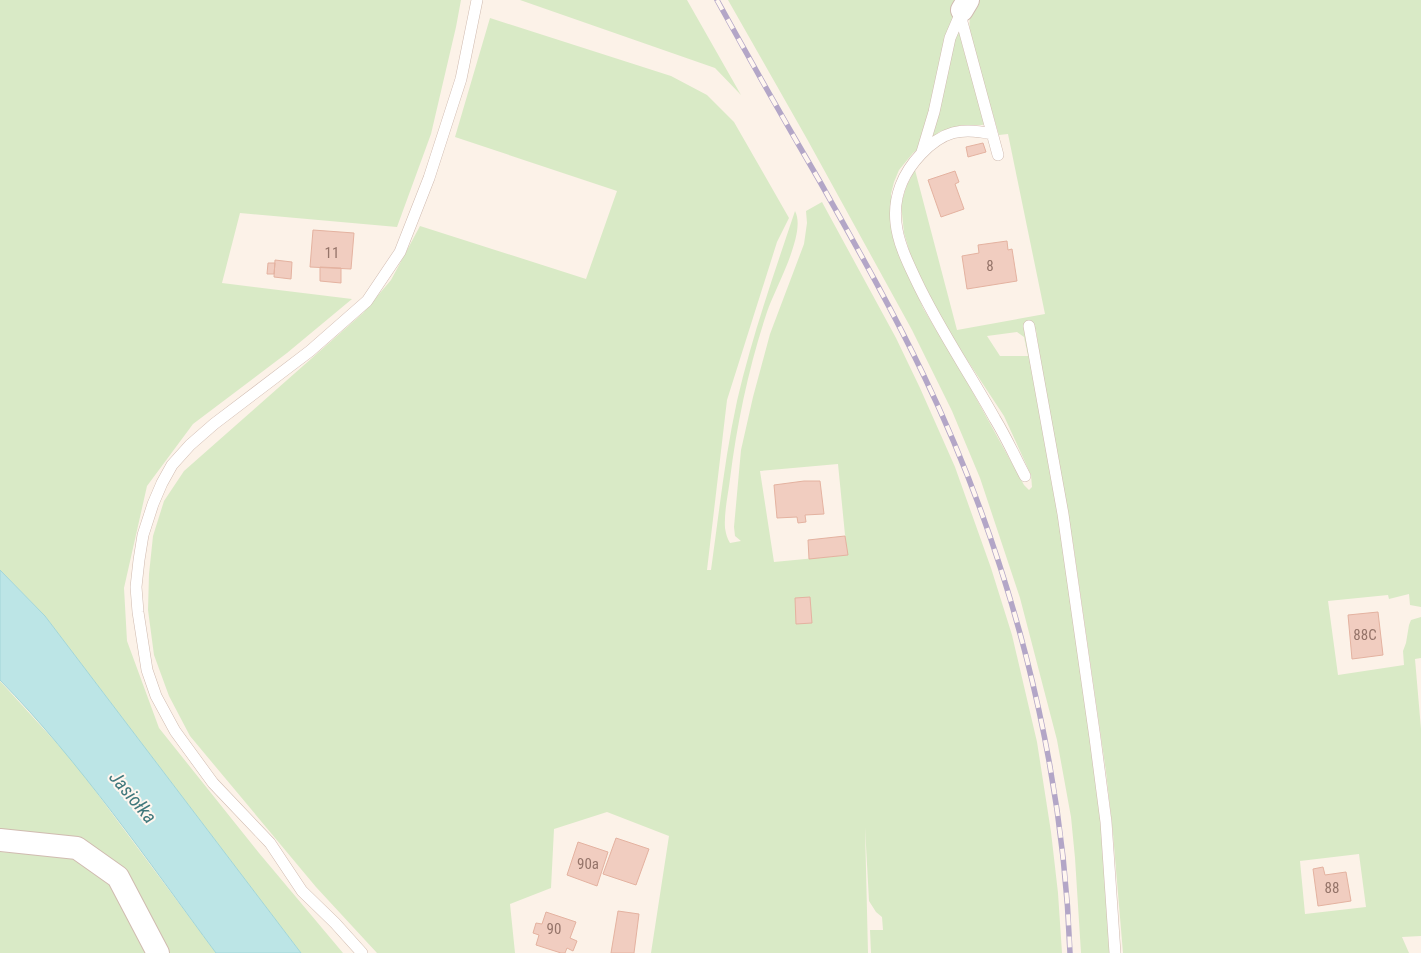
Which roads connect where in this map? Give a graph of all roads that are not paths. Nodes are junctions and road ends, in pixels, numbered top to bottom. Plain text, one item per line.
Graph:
1 (477, 0) edge
2 (965, 5) edge
3 (992, 134) junction
4 (921, 154) junction
5 (998, 155) dead end
6 (1030, 326) dead end
7 (1025, 476) dead end
8 (0, 840) edge
9 (158, 953) edge
10 (362, 953) edge
11 (1115, 953) edge

1 - 10 lane
2 - 3 lane
2 - 4 lane
3 - 4 lane
3 - 5 lane
4 - 7 lane
6 - 11 lane
8 - 9 street

